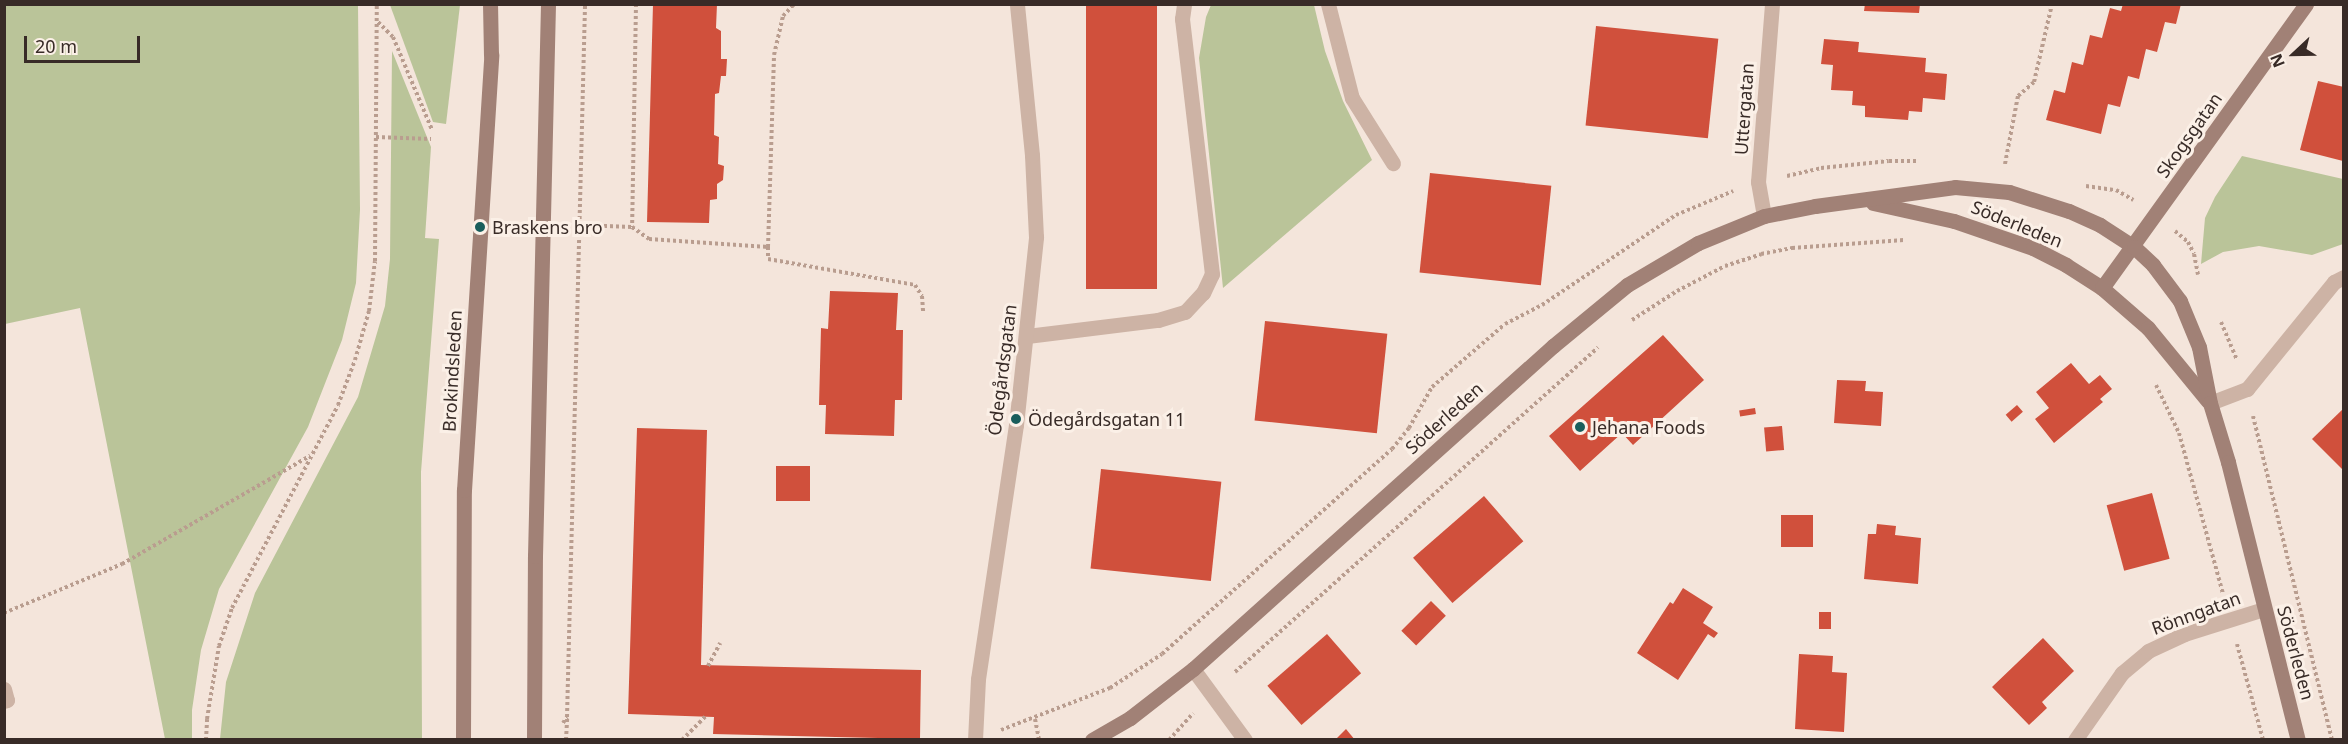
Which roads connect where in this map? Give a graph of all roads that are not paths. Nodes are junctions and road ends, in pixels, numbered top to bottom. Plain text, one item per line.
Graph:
1 (490, 4) edge
2 (548, 4) edge
3 (1017, 4) edge
4 (1184, 4) edge
5 (1328, 4) edge
6 (1772, 4) edge
7 (2306, 4) edge
8 (1393, 163) dead end
9 (1862, 200) junction
10 (1764, 216) junction
11 (2134, 247) junction
12 (2343, 277) edge
13 (2102, 288) junction
14 (1027, 336) junction
15 (2210, 403) junction
16 (2264, 609) junction
17 (1193, 669) junction
18 (4, 689) edge
19 (4, 701) edge
20 (463, 740) edge
21 (534, 740) edge
22 (975, 740) edge
23 (1092, 740) edge
24 (1245, 740) edge
25 (2074, 740) edge
26 (2298, 740) edge

1 - 20 main road, Brokindsleden
2 - 21 main road
3 - 14 street, Ödegårdsgatan
4 - 14 street
5 - 8 street
6 - 10 street, Uttergatan
7 - 11 main road, Skogsgatan
9 - 10 main road, Söderleden
9 - 11 main road, Söderleden
9 - 13 main road, Söderleden
10 - 17 main road, Söderleden
11 - 13 main road, Skogsgatan
11 - 15 main road, Söderleden
12 - 15 street
13 - 15 main road, Söderleden
14 - 22 street, Ödegårdsgatan
15 - 16 main road, Söderleden
16 - 25 street, Rönngatan
16 - 26 main road, Söderleden
17 - 23 main road, Söderleden
17 - 24 street
18 - 19 street

